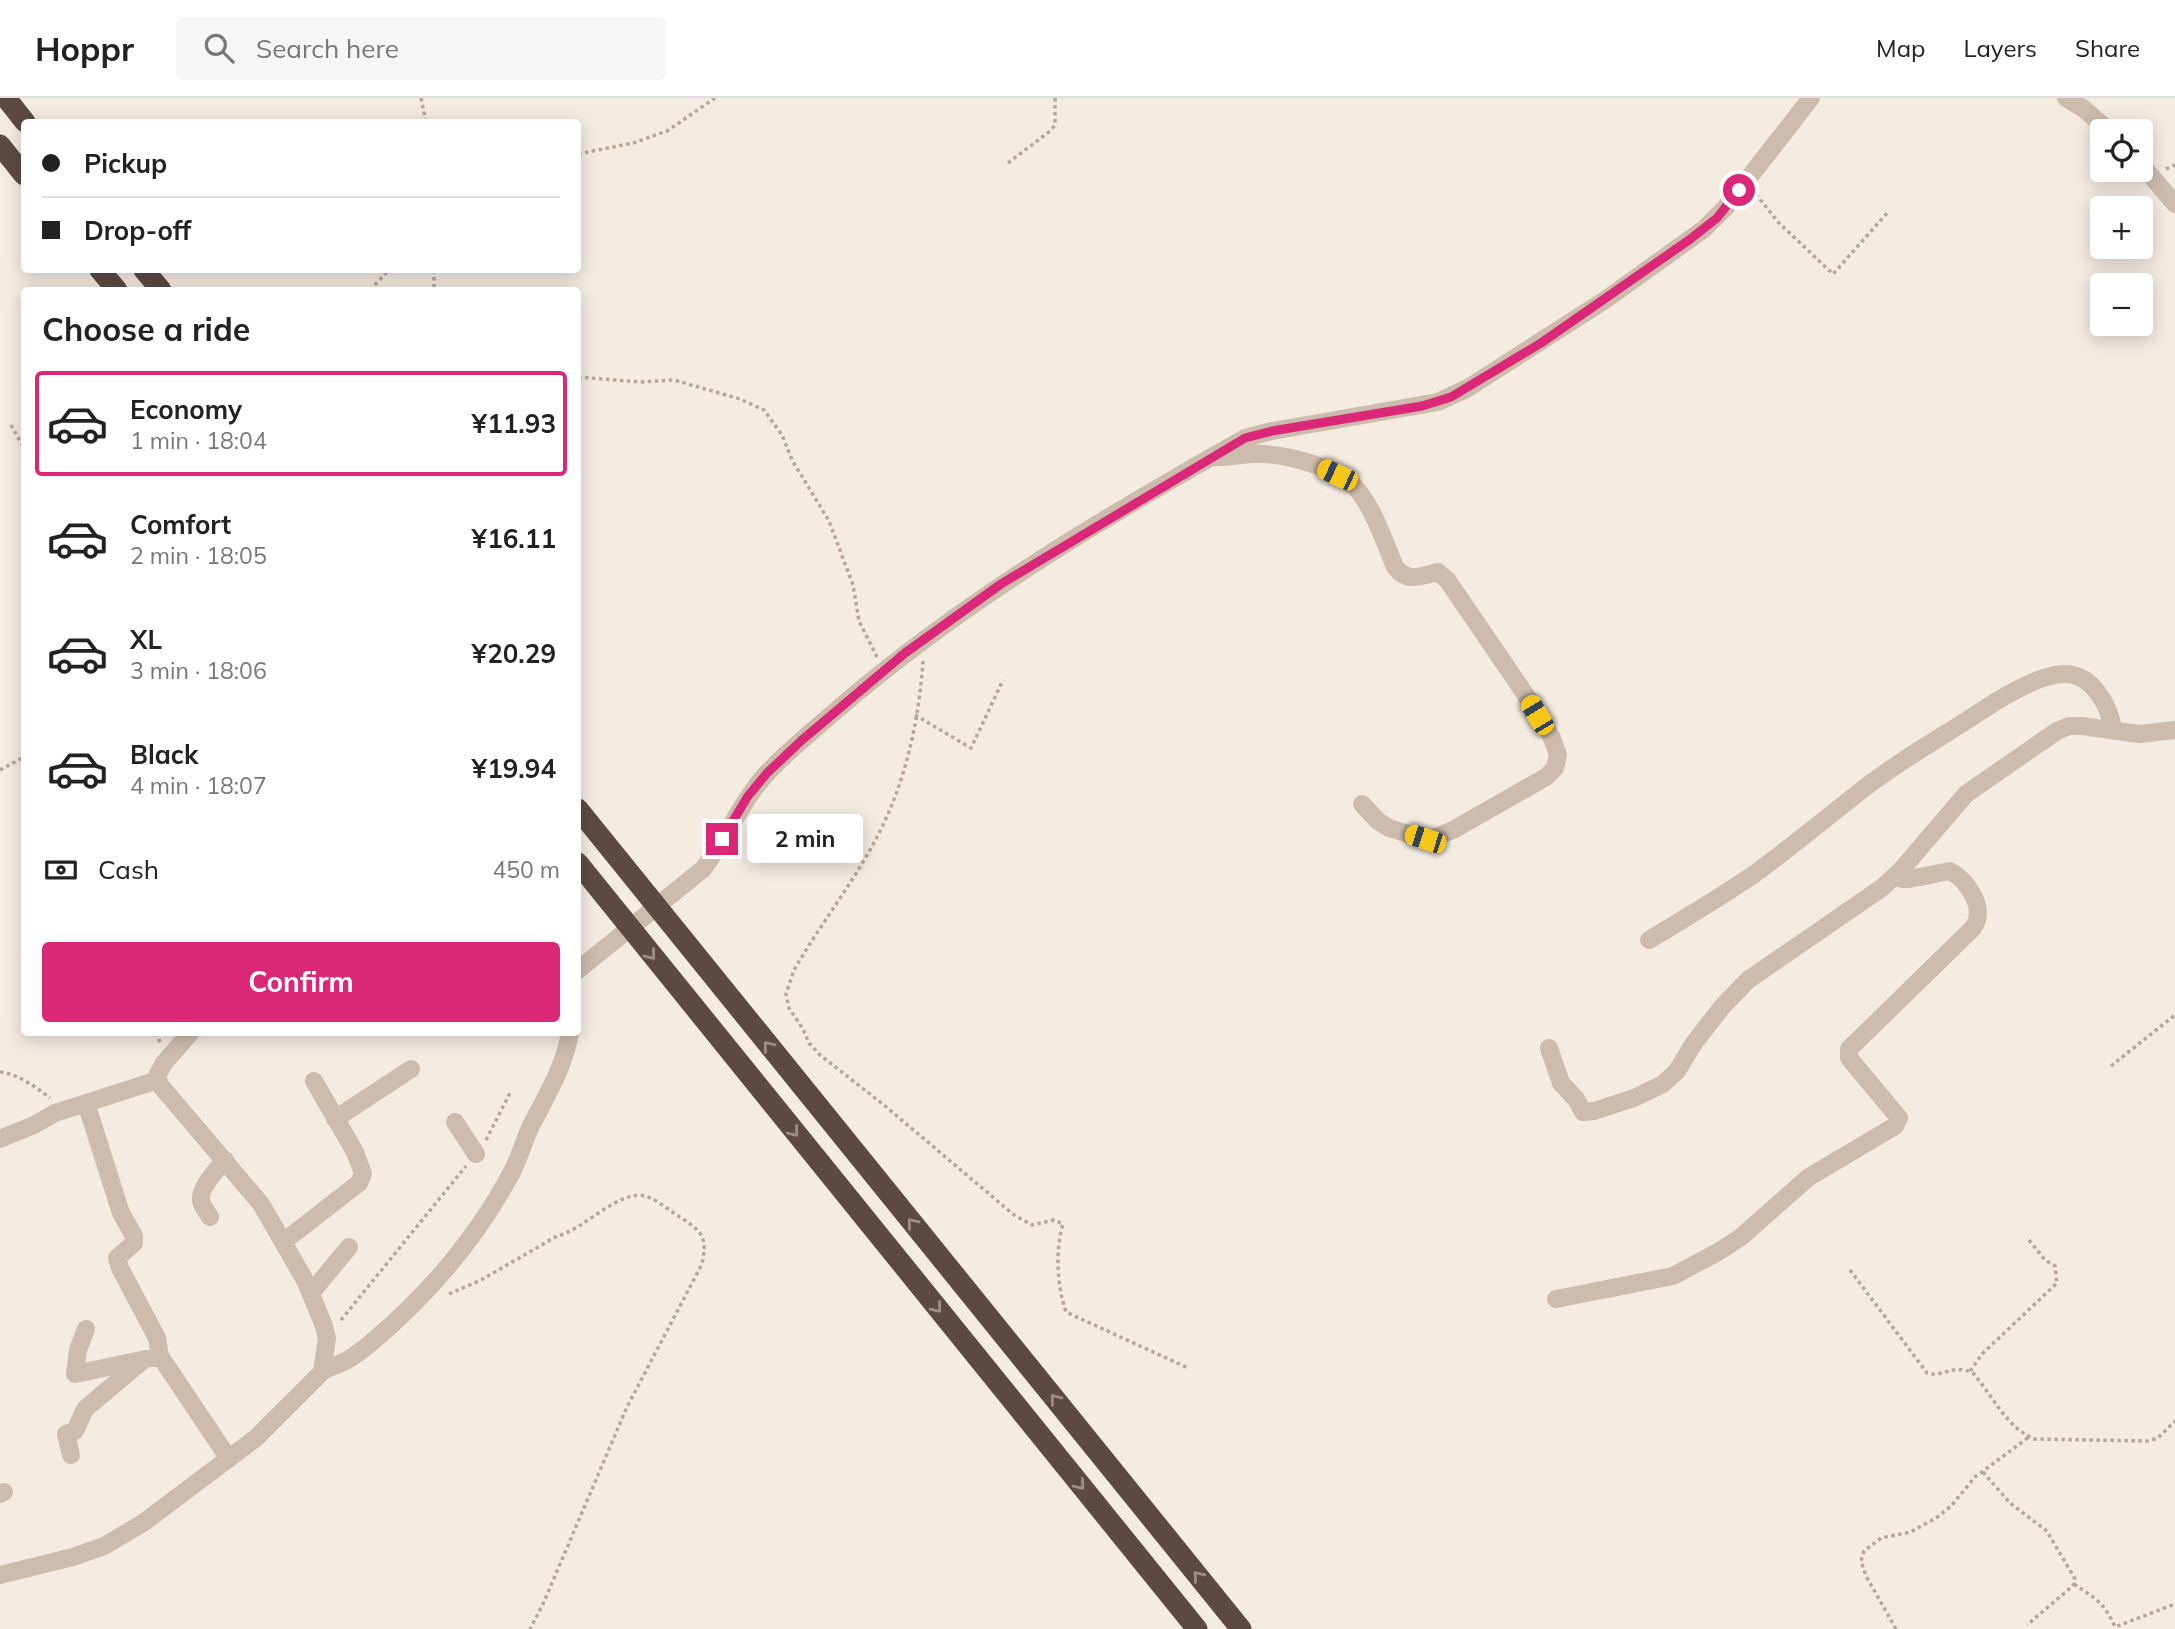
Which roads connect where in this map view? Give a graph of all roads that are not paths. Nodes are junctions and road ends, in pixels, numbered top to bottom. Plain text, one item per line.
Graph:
1 (5, 98) edge
2 (1811, 98) edge
3 (2066, 98) edge
4 (22, 119) edge
5 (2095, 119) edge
6 (0, 145) edge
7 (21, 172) edge
8 (2153, 178) edge
9 (2175, 204) edge
10 (103, 273) edge
11 (147, 273) edge
12 (114, 287) edge
13 (158, 287) edge
14 (1213, 457) junction
15 (2113, 730) junction
16 (2175, 730) edge
17 (1362, 804) dead end
18 (581, 813) edge
19 (581, 867) edge
20 (1896, 874) junction
21 (1649, 940) dead end
22 (581, 967) edge
23 (187, 1036) edge
24 (569, 1036) edge
25 (1549, 1048) dead end
26 (411, 1069) dead end
27 (158, 1080) junction
28 (314, 1082) dead end
29 (86, 1103) junction
30 (335, 1119) junction
31 (455, 1122) dead end
32 (0, 1139) edge
33 (476, 1154) road end
34 (225, 1160) junction
35 (210, 1217) dead end
36 (283, 1242) junction
37 (349, 1247) dead end
38 (311, 1293) junction
39 (1556, 1299) dead end
40 (86, 1329) dead end
41 (153, 1358) junction
42 (322, 1372) junction
43 (71, 1455) dead end
44 (229, 1459) junction
45 (0, 1575) edge
46 (1197, 1629) edge
47 (1241, 1629) edge

1 - 4 highway
2 - 14 street
3 - 5 street
6 - 7 highway
8 - 9 street
10 - 12 highway
11 - 13 highway
14 - 17 street
14 - 22 street
15 - 16 street
15 - 20 street
15 - 21 street
47 -> 18 highway
19 -> 46 highway
20 - 25 street
20 - 39 street
23 - 27 street
24 - 42 street
26 - 30 street
27 - 29 street
27 - 34 street
28 - 30 street
29 - 32 street
29 - 41 street
30 - 36 street
31 - 33 street
34 - 35 street
34 - 36 street
36 - 38 street
37 - 38 street
38 - 42 street
40 - 41 street
41 - 43 street
41 - 44 street
42 - 44 street
44 - 45 street

